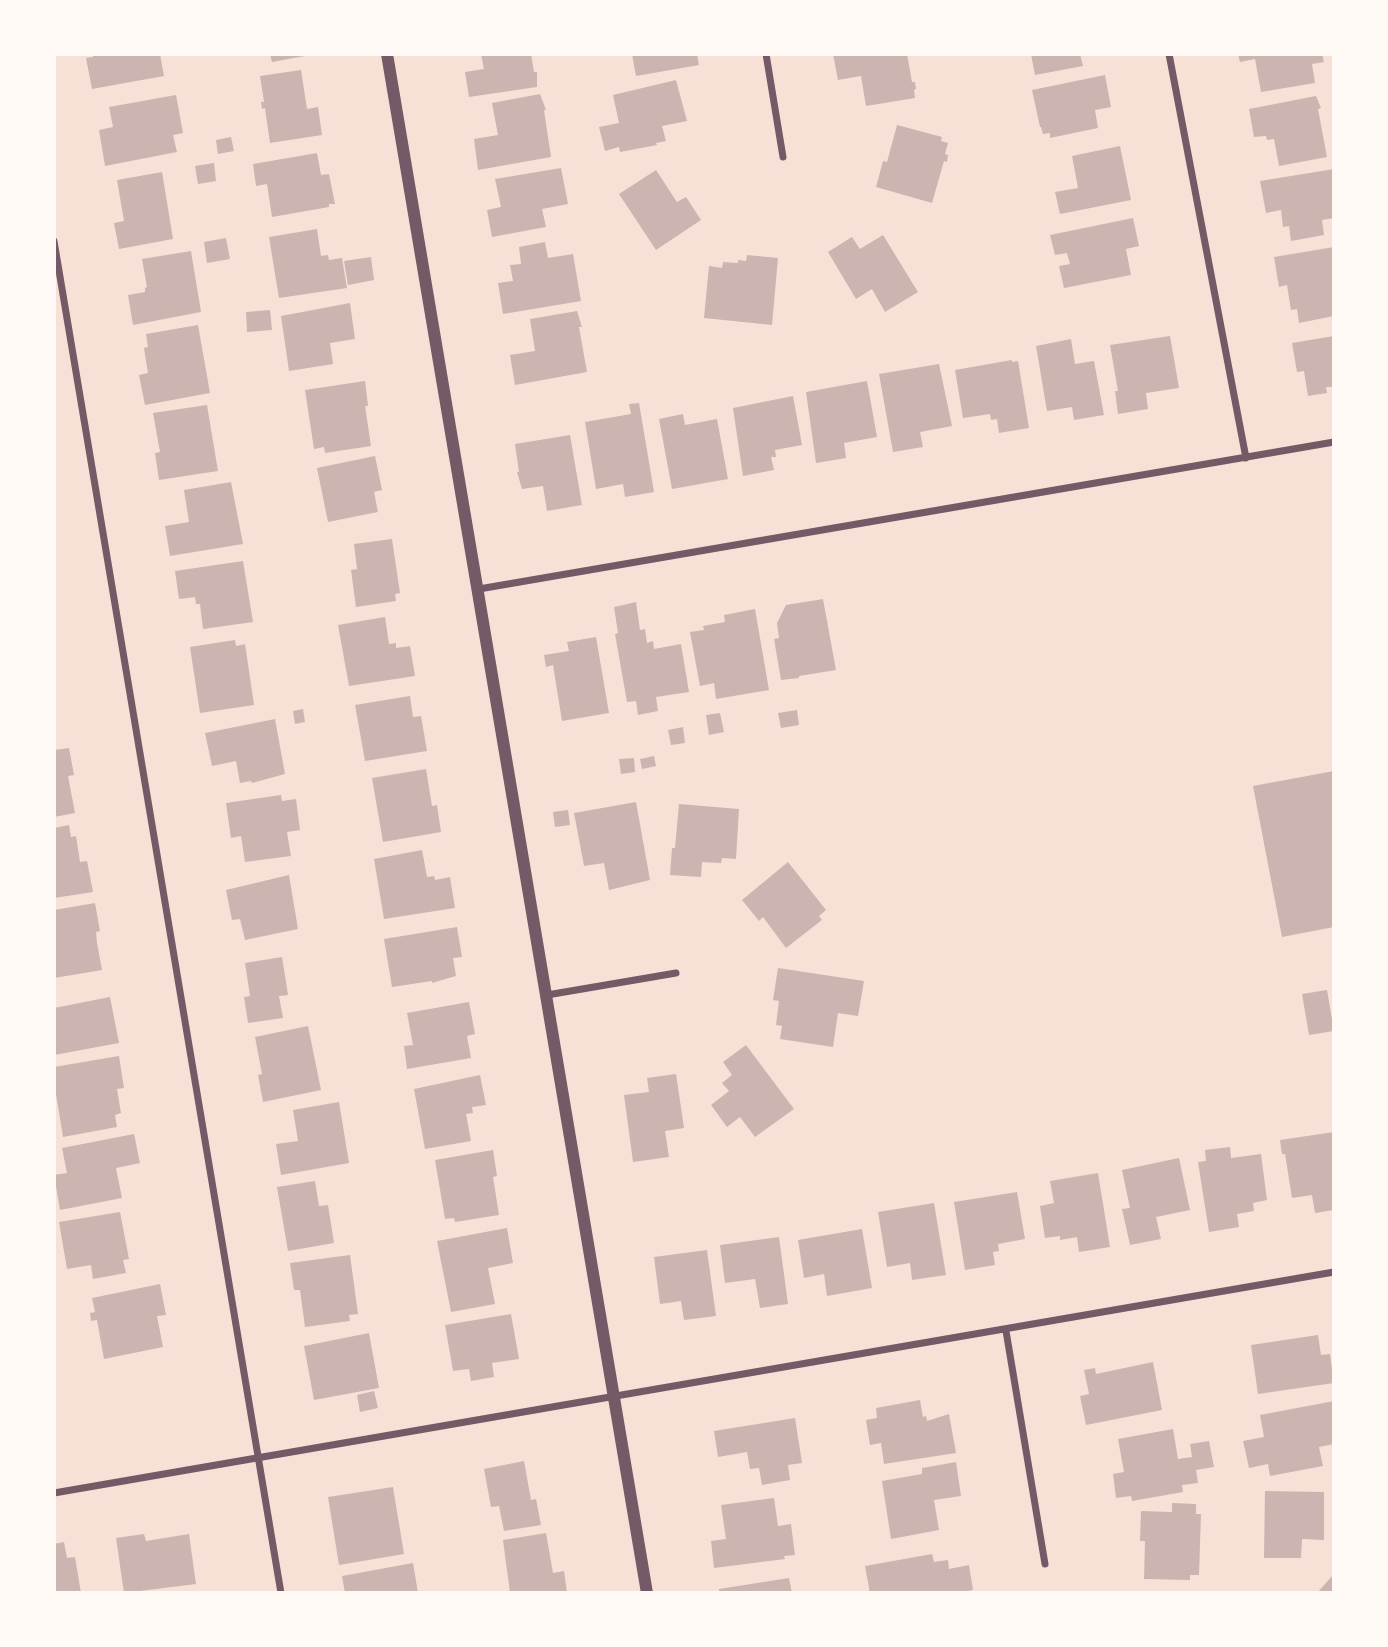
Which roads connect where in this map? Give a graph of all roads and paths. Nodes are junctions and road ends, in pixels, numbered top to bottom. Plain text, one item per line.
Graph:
1 (387, 54) edge
2 (766, 54) edge
3 (1169, 54) edge
4 (783, 157) dead end
5 (54, 241) edge
6 (1334, 442) edge
7 (1246, 458) junction
8 (479, 589) junction
9 (676, 973) dead end
10 (547, 995) junction
11 (1334, 1272) edge
12 (1006, 1331) junction
13 (614, 1396) junction
14 (259, 1458) junction
15 (54, 1493) edge
16 (1045, 1564) dead end
17 (281, 1593) edge
18 (647, 1593) edge

1 - 8 street
2 - 4 street
3 - 7 street
5 - 14 street
6 - 7 street
7 - 8 street
8 - 10 street
9 - 10 street
10 - 13 street
11 - 12 street
12 - 13 street
12 - 16 street
13 - 14 street
13 - 18 street
14 - 15 street
14 - 17 street

